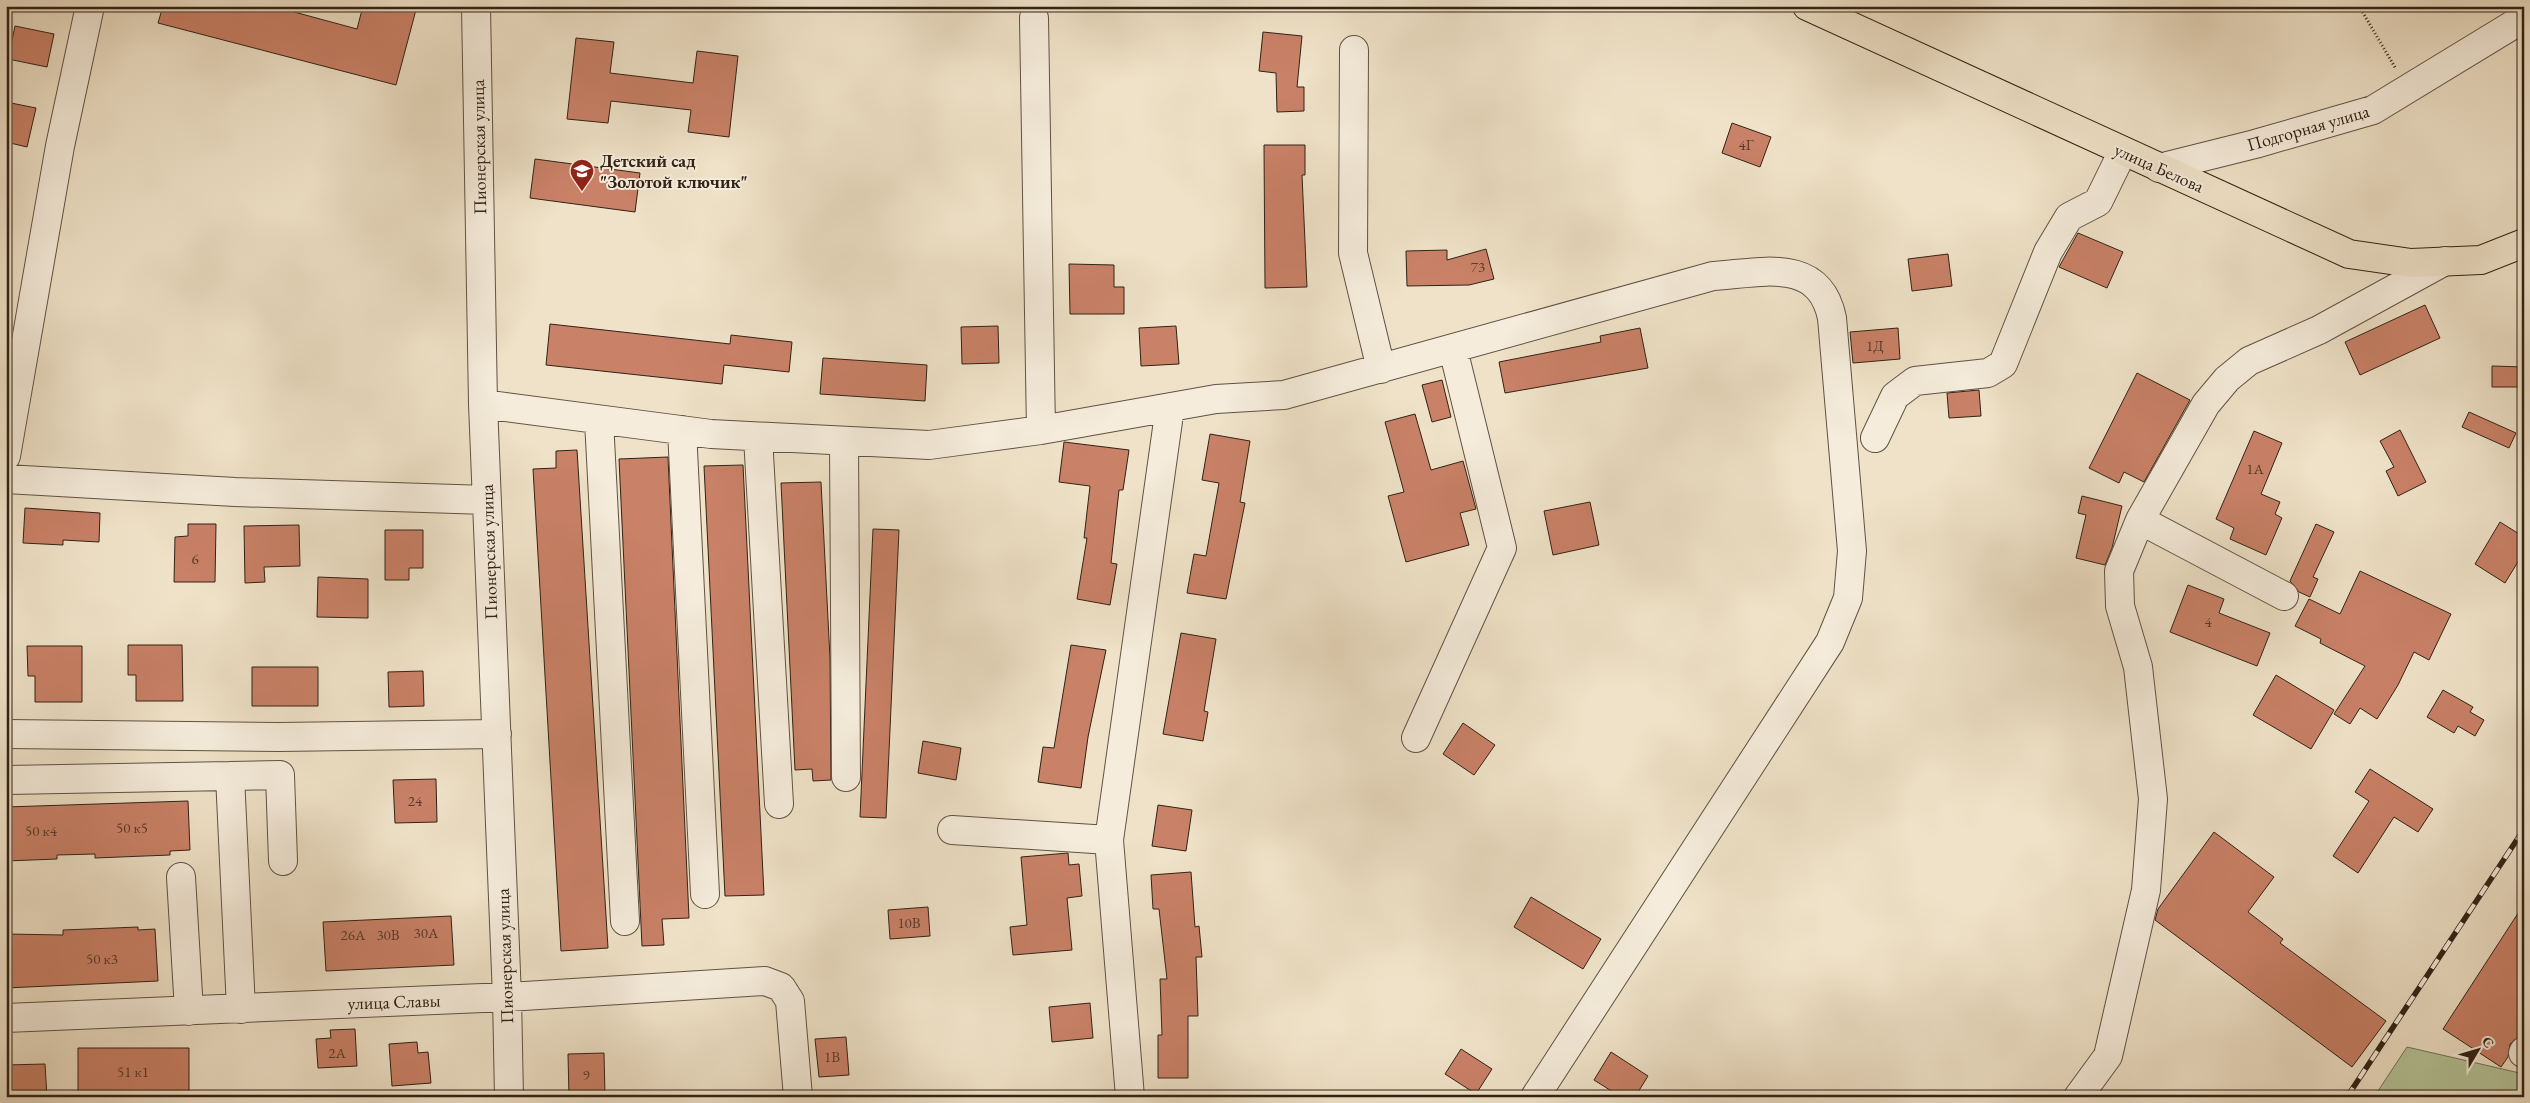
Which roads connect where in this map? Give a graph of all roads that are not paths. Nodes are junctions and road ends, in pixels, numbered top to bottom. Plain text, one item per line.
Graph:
1 (90, 6) edge
2 (476, 6) edge
3 (1807, 6) edge
4 (1034, 18) dead end
5 (2524, 18) edge
6 (1354, 50) dead end
7 (2123, 151) junction
8 (2159, 168) junction
9 (2524, 243) edge
10 (2445, 261) junction
11 (1453, 349) junction
12 (1381, 369) junction
13 (483, 404) junction
14 (1170, 408) junction
15 (599, 420) junction
16 (682, 430) junction
17 (1041, 430) junction
18 (758, 437) junction
19 (1875, 438) dead end
20 (844, 441) junction
21 (7, 448) edge
22 (6, 479) edge
23 (487, 500) junction
24 (2140, 520) junction
25 (2284, 596) dead end
26 (6, 734) edge
27 (497, 734) junction
28 (1416, 738) dead end
29 (230, 776) junction
30 (846, 777) dead end
31 (6, 780) edge
32 (779, 804) dead end
33 (952, 830) dead end
34 (1109, 840) junction
35 (283, 861) dead end
36 (181, 877) dead end
37 (705, 894) dead end
38 (625, 921) dead end
39 (507, 998) junction
40 (241, 1009) junction
41 (189, 1011) junction
42 (6, 1018) edge
43 (509, 1097) edge
44 (798, 1097) edge
45 (1130, 1097) edge
46 (1534, 1097) edge
47 (2078, 1097) edge

1 - 21 street
2 - 13 street, Пионерская улица
3 - 7 main road, улица Белова
4 - 17 street
5 - 8 street, Подгорная улица
6 - 12 street
7 - 8 main road, улица Белова
7 - 19 street
8 - 10 main road, улица Белова
9 - 10 main road, улица Белова
10 - 24 street
11 - 12 street
11 - 28 street
11 - 46 street
12 - 14 street
13 - 15 street
13 - 23 street, Пионерская улица
14 - 17 street
14 - 34 street
15 - 16 street
15 - 38 street
16 - 18 street
16 - 37 street
17 - 20 street
18 - 20 street
18 - 32 street
20 - 30 street
22 - 23 street
23 - 27 street, Пионерская улица
24 - 25 street
24 - 47 street
26 - 27 street
27 - 39 street, Пионерская улица
29 - 31 street
29 - 35 street
29 - 40 street
33 - 34 street
34 - 45 street
36 - 41 street
39 - 40 street, улица Славы
39 - 43 street, Пионерская улица
39 - 44 street, улица Славы
40 - 41 street, улица Славы
41 - 42 street, улица Славы

